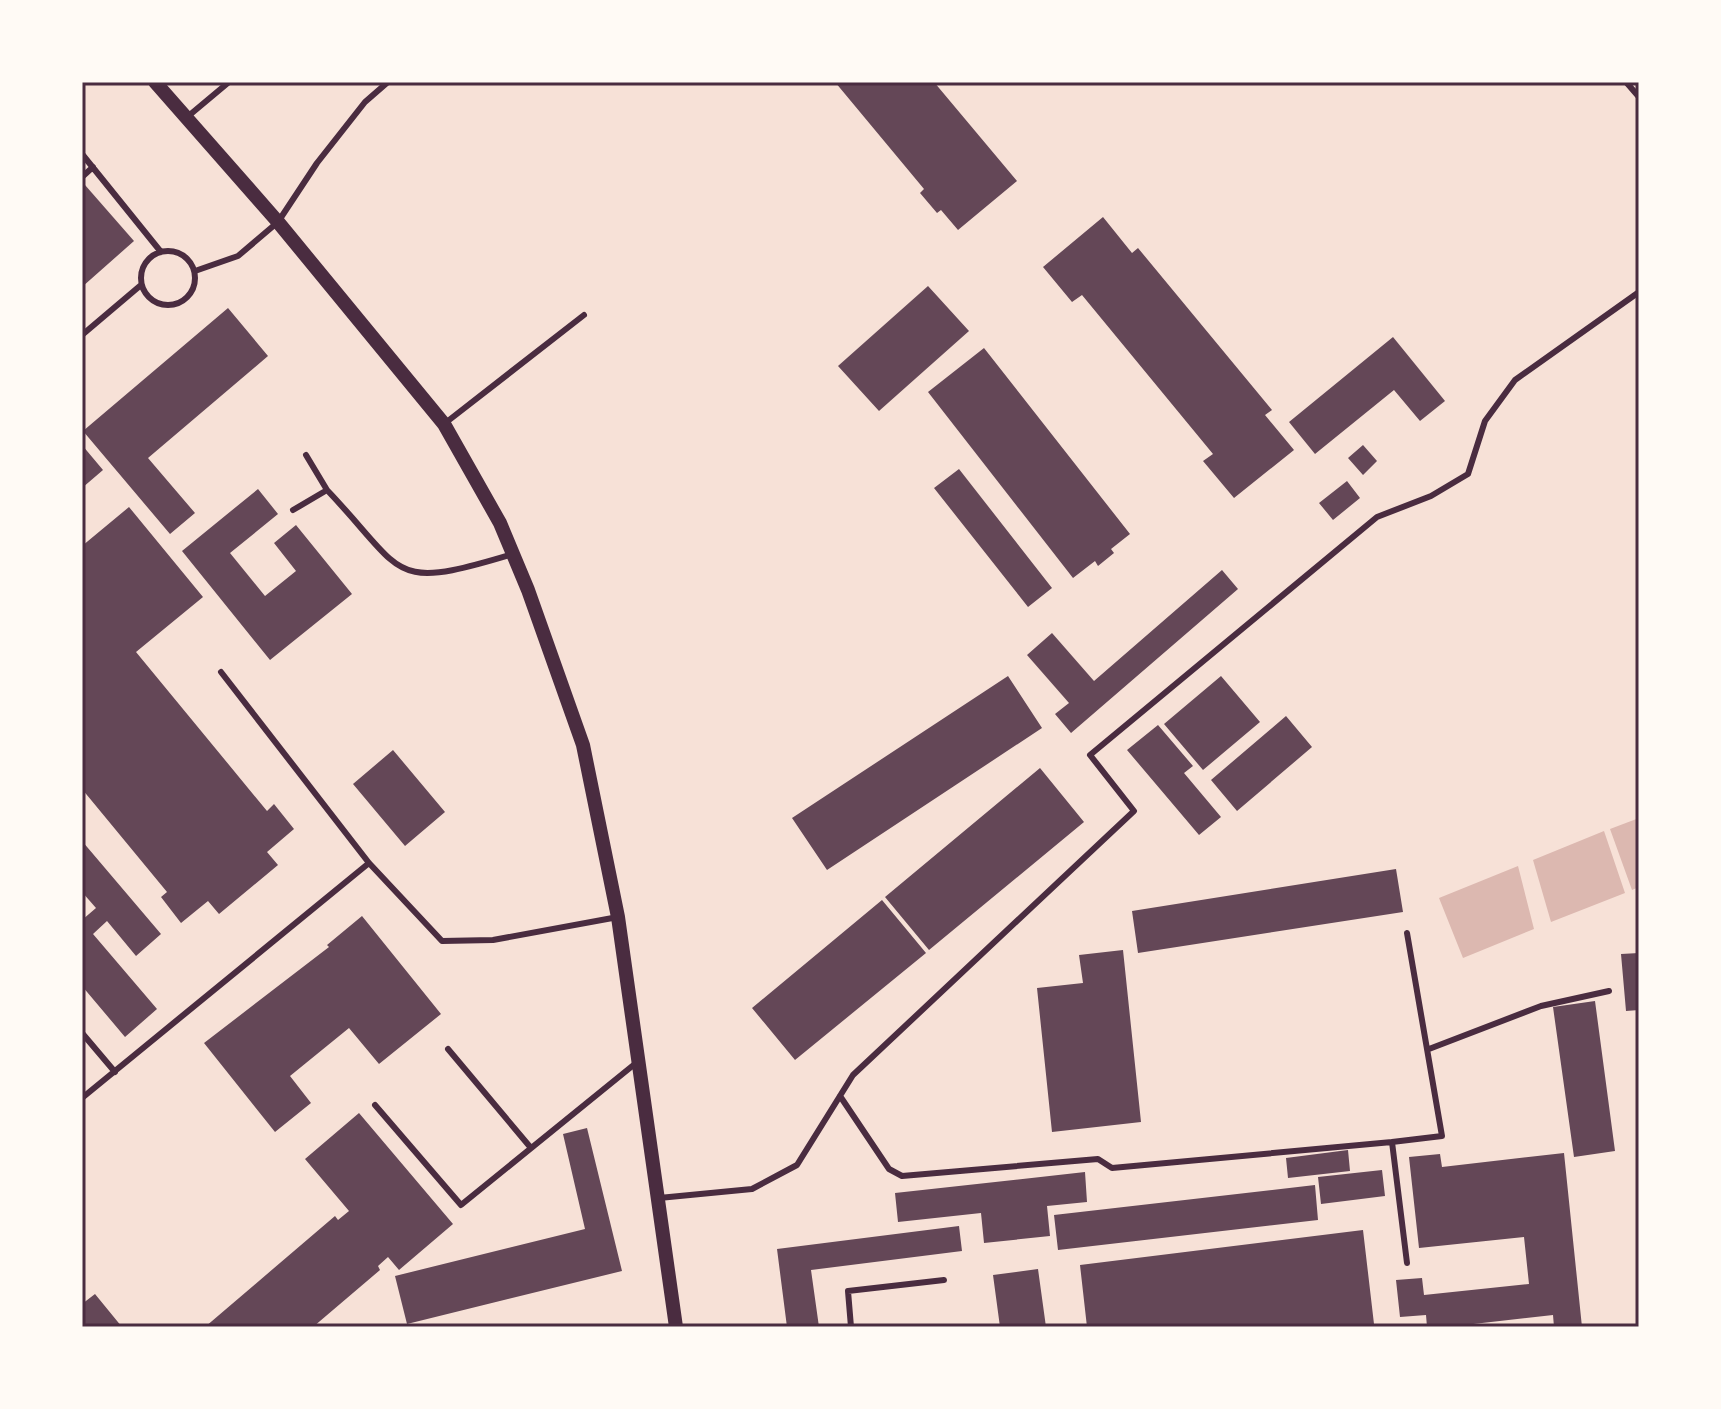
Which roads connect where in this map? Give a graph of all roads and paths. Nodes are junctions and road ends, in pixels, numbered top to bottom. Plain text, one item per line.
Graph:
1 (155, 82) edge
2 (229, 82) edge
3 (388, 82) edge
4 (1626, 82) edge
5 (1639, 97) edge
6 (186, 118) junction
7 (82, 154) edge
8 (93, 167) junction
9 (82, 177) edge
10 (278, 222) junction
11 (161, 252) junction
12 (195, 271) junction
13 (141, 285) junction
14 (1639, 292) edge
15 (584, 315) dead end
16 (82, 335) edge
17 (444, 424) junction
18 (306, 455) dead end
19 (327, 490) junction
20 (293, 510) dead end
21 (513, 554) junction
22 (221, 672) dead end
23 (369, 863) junction
24 (618, 917) junction
25 (1407, 933) dead end
26 (1609, 991) dead end
27 (82, 1033) edge
28 (448, 1049) dead end
29 (1429, 1049) junction
30 (639, 1061) junction
31 (115, 1072) junction
32 (840, 1096) junction
33 (82, 1098) edge
34 (375, 1105) dead end
35 (1392, 1142) junction
36 (531, 1148) junction
37 (659, 1198) junction
38 (1407, 1263) dead end
39 (944, 1280) dead end
40 (676, 1327) edge
41 (851, 1327) edge

1 - 6 street
2 - 6 lane
3 - 10 lane
4 - 5 lane
6 - 10 street
7 - 8 lane
8 - 9 lane
8 - 11 lane
10 - 12 lane
10 - 17 street
11 - 12 lane
11 - 13 lane
12 - 13 lane
13 - 16 lane
14 - 32 lane
15 - 17 lane
17 - 21 street
18 - 19 lane
19 - 20 lane
19 - 21 lane
21 - 24 street
22 - 23 lane
23 - 24 lane
23 - 31 lane
24 - 30 street
25 - 29 lane
26 - 29 lane
27 - 31 lane
28 - 36 lane
29 - 35 lane
30 - 36 lane
30 - 37 street
31 - 33 lane
32 - 35 lane
32 - 37 lane
34 - 36 lane
35 - 38 lane
37 - 40 street
39 - 41 lane

